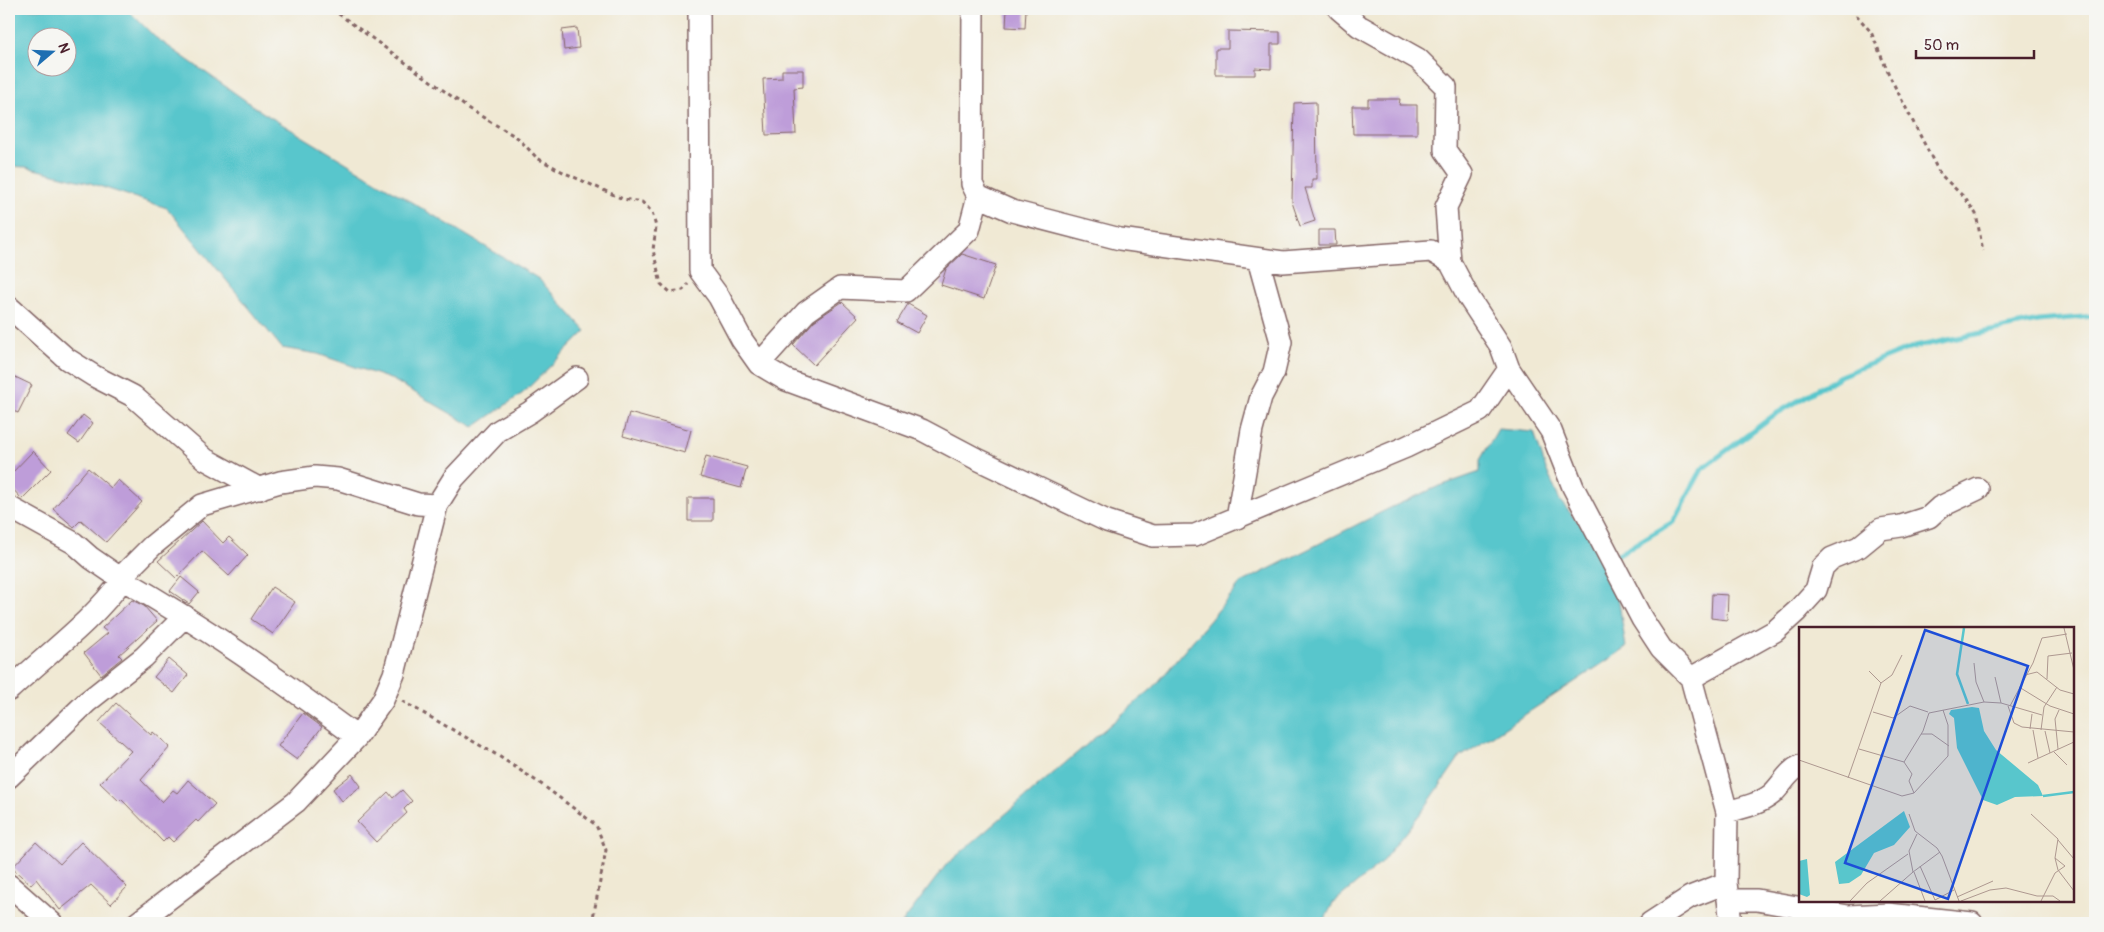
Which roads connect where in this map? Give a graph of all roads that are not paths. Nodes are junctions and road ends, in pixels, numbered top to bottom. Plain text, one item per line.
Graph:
1 (699, 9) edge
2 (973, 9) edge
3 (1339, 9) edge
4 (978, 196) junction
5 (1258, 258) junction
6 (1450, 262) junction
7 (9, 308) edge
8 (759, 364) junction
9 (1509, 369) junction
10 (577, 378) dead end
11 (260, 489) junction
12 (1978, 489) dead end
13 (437, 506) junction
14 (9, 507) edge
15 (1237, 518) junction
16 (121, 579) junction
17 (185, 616) junction
18 (1692, 678) junction
19 (9, 690) edge
20 (357, 737) junction
21 (1799, 766) edge
22 (9, 777) edge
23 (1728, 812) junction
24 (9, 884) edge
25 (1727, 892) junction
26 (1907, 919) edge
27 (52, 923) edge
28 (137, 923) edge
29 (1650, 923) edge
30 (1731, 923) edge
31 (1972, 923) edge

1 - 8 street
2 - 4 street
3 - 6 street
4 - 5 street
4 - 8 street
5 - 6 street
5 - 15 street
6 - 9 street
7 - 11 street
8 - 15 street
9 - 15 street
9 - 18 street
10 - 13 street
11 - 13 street
11 - 16 street
12 - 18 street
13 - 20 street
14 - 16 street
16 - 17 street
16 - 19 street
17 - 20 street
17 - 22 street
18 - 23 street
20 - 28 street
21 - 23 street
23 - 25 street
24 - 27 street
25 - 26 street
25 - 29 street
25 - 30 street
26 - 31 street

